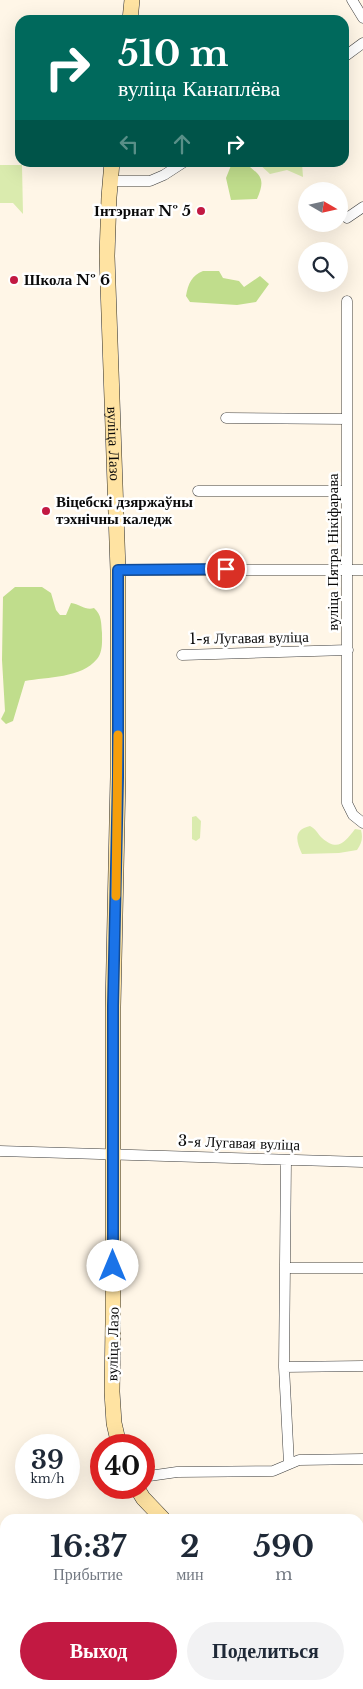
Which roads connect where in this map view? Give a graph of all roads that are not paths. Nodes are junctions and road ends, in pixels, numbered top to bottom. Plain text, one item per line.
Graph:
1 (132, 0) edge
2 (352, 0) edge
3 (130, 15) edge
4 (363, 18) edge
5 (363, 43) edge
6 (349, 53) edge
7 (111, 167) edge
8 (176, 167) edge
9 (110, 181) junction
10 (363, 208) edge
11 (348, 217) edge
12 (346, 301) dead end
13 (226, 418) dead end
14 (347, 419) junction
15 (198, 490) dead end
16 (348, 490) junction
17 (118, 570) junction
18 (348, 570) junction
19 (363, 570) edge
20 (348, 650) junction
21 (182, 655) dead end
22 (363, 823) edge
23 (0, 1151) edge
24 (113, 1154) junction
25 (286, 1160) junction
26 (363, 1162) edge
27 (285, 1268) junction
28 (363, 1268) edge
29 (363, 1366) edge
30 (284, 1367) junction
31 (117, 1434) edge
32 (363, 1459) edge
33 (289, 1464) junction
34 (155, 1475) edge
35 (144, 1499) edge
36 (158, 1514) edge

1 - 3 street
2 - 4 street
5 - 6 street
7 - 9 street, вуліца Лазо
8 - 9 street
9 - 17 street, вуліца Лазо
10 - 11 street
12 - 14 street, вуліца Пятра Нікіфарава
13 - 14 street
14 - 16 street, вуліца Пятра Нікіфарава
15 - 16 street
16 - 18 street, вуліца Пятра Нікіфарава
17 - 18 street
17 - 24 street, вуліца Лазо
18 - 19 street
18 - 20 street, вуліца Пятра Нікіфарава
20 - 21 street, 1-я Лугавая вуліца
20 - 22 street, вуліца Пятра Нікіфарава
23 - 24 street, 3-я Лугавая вуліца
24 - 25 street, 3-я Лугавая вуліца
24 - 31 street, вуліца Лазо
25 - 26 street, 3-я Лугавая вуліца
25 - 27 street
27 - 28 street
27 - 30 street
29 - 30 street
30 - 33 street
32 - 33 street
33 - 34 street
35 - 36 street

